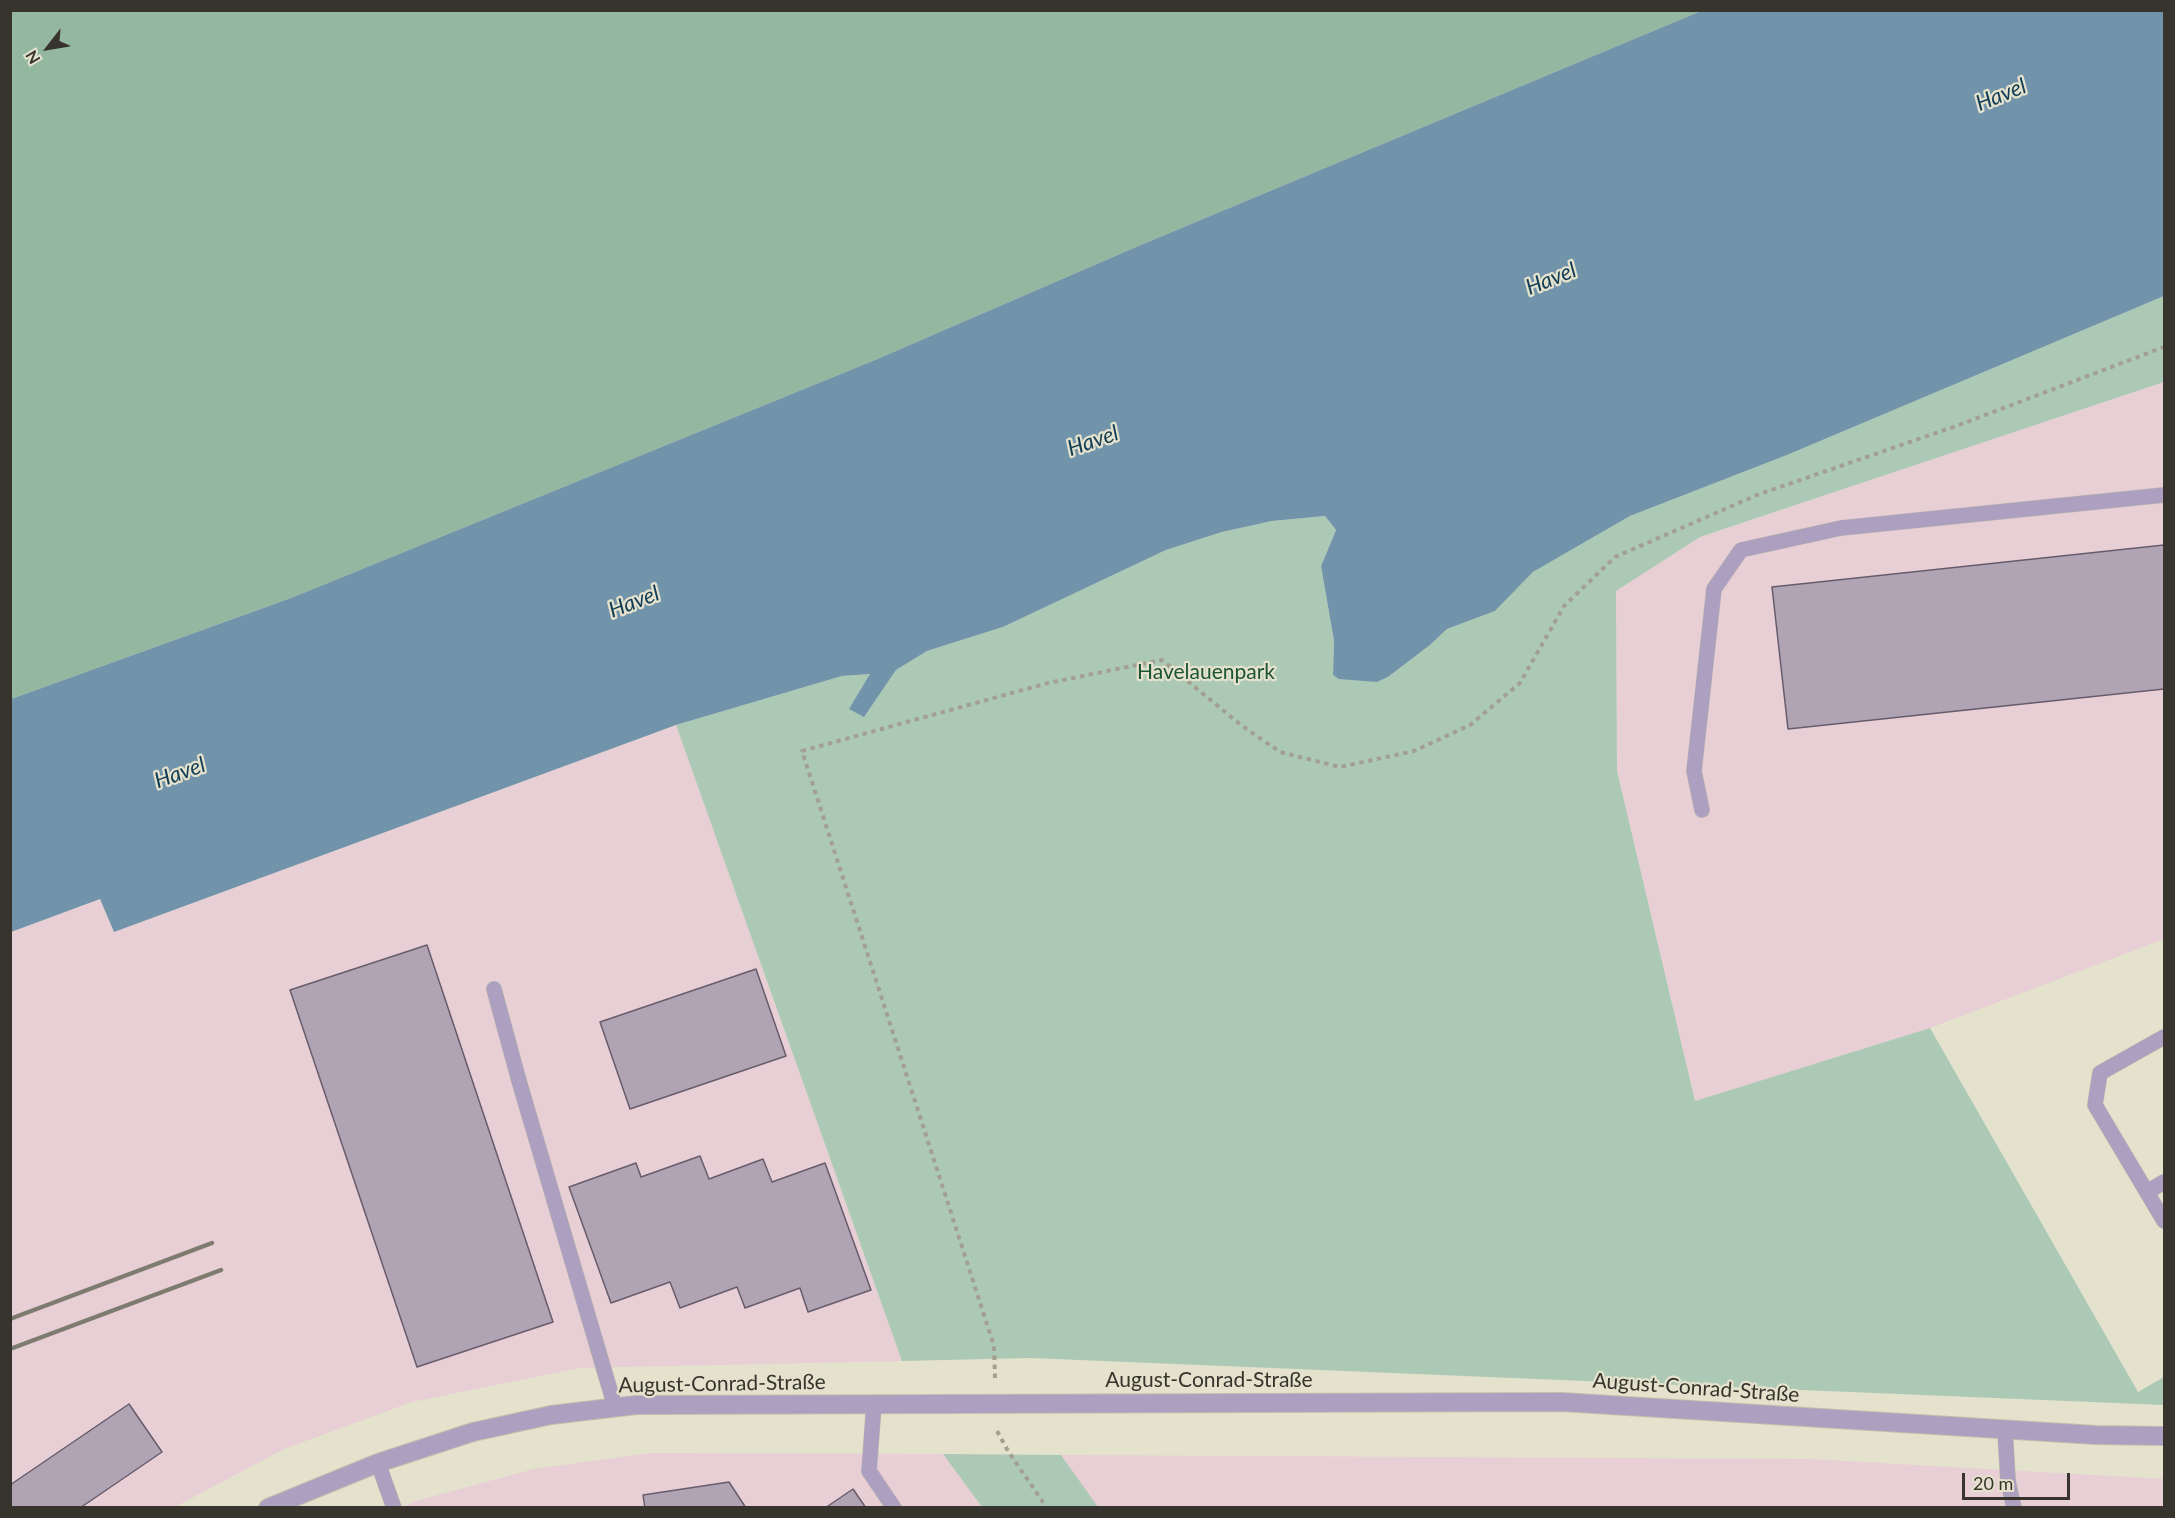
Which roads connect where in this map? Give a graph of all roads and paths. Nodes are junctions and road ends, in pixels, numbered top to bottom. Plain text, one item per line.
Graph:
1 (2164, 347) edge
2 (2164, 495) edge
3 (1702, 810) dead end
4 (494, 989) dead end
5 (2164, 1037) edge
6 (2164, 1182) edge
7 (2147, 1192) junction
8 (2164, 1221) edge
9 (996, 1403) junction
10 (874, 1404) junction
11 (615, 1407) junction
12 (2005, 1429) junction
13 (2164, 1436) edge
14 (378, 1463) junction
15 (268, 1508) edge
16 (394, 1508) edge
17 (894, 1508) edge
18 (1047, 1508) edge
19 (2014, 1508) edge

1 - 9 path
2 - 3 lane
4 - 11 lane
5 - 7 lane
6 - 7 lane
7 - 8 lane
9 - 10 street, August-Conrad-Straße
9 - 12 street, August-Conrad-Straße
9 - 18 path
10 - 11 street, August-Conrad-Straße
10 - 17 lane
11 - 14 street, August-Conrad-Straße
12 - 13 street, August-Conrad-Straße
12 - 19 lane
14 - 15 street, August-Conrad-Straße
14 - 16 lane

